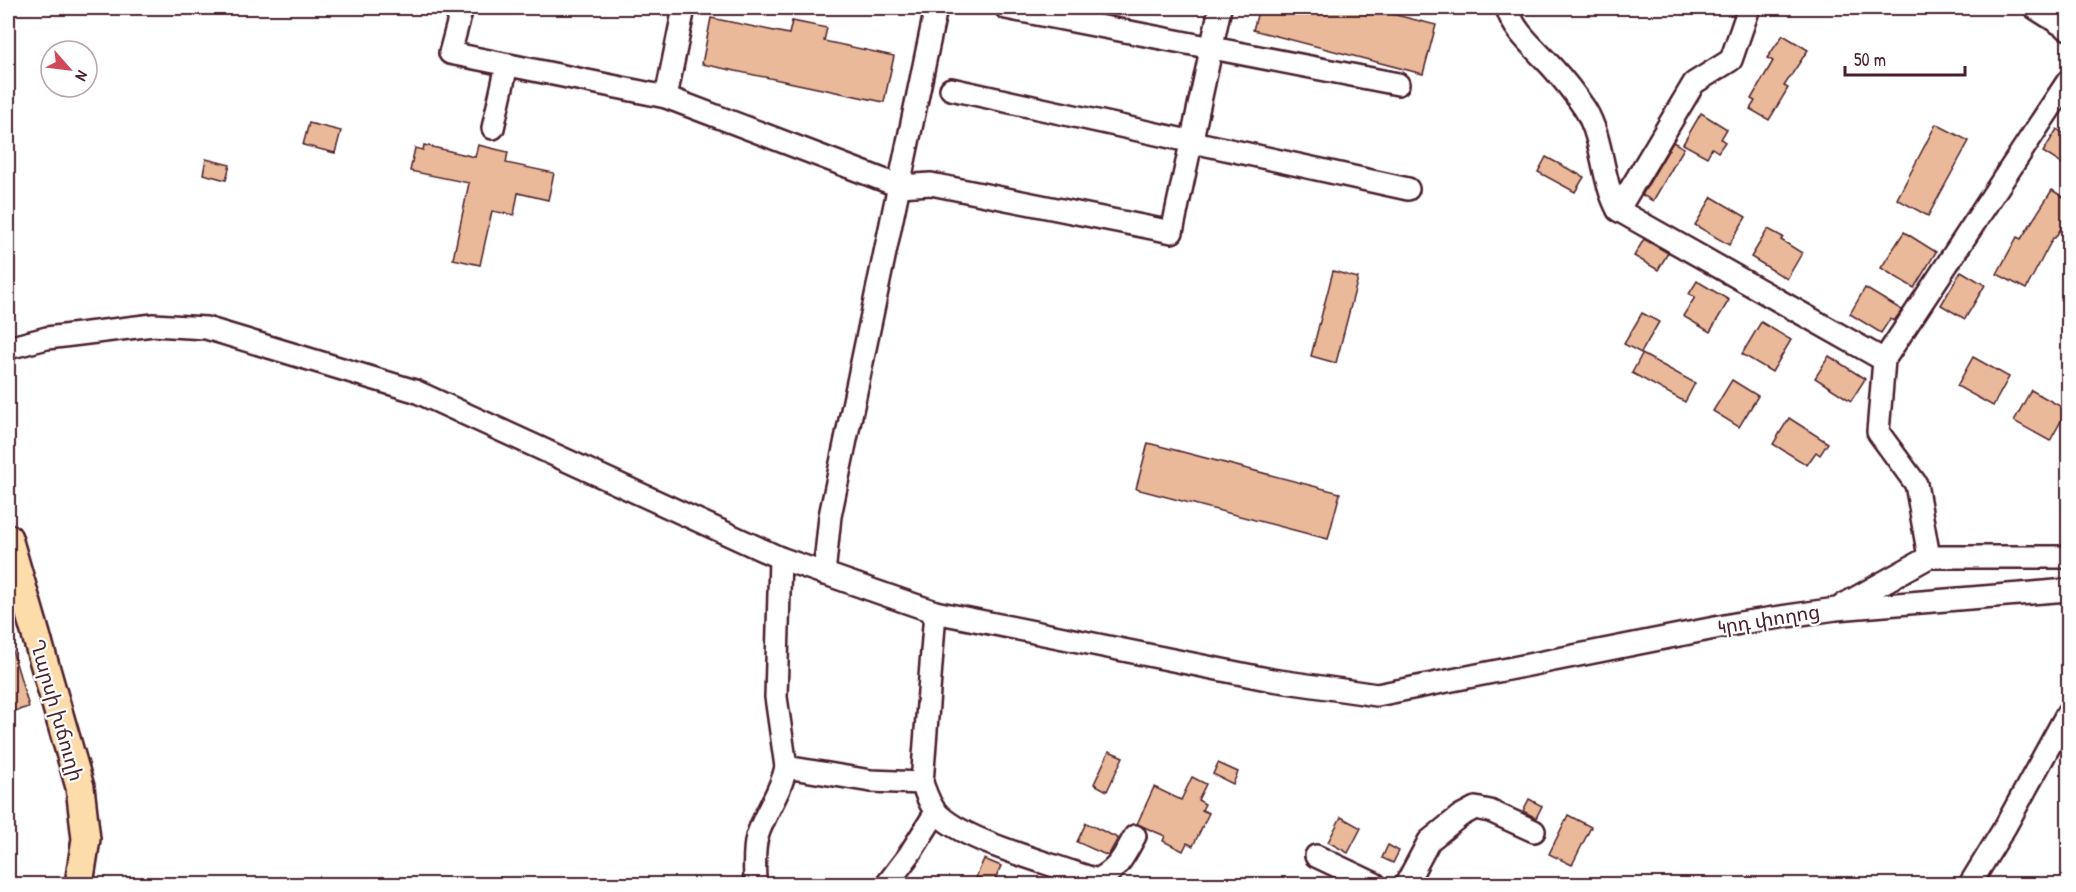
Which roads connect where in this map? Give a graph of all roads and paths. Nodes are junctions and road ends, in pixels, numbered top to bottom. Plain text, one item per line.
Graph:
1 (462, 8) edge
2 (684, 8) edge
3 (936, 8) edge
4 (1006, 8) edge
5 (1220, 8) edge
6 (1507, 8) edge
7 (1749, 8) edge
8 (2036, 8) edge
9 (2068, 30) edge
10 (1211, 48) junction
11 (507, 65) junction
12 (2068, 81) edge
13 (1398, 84) dead end
14 (951, 88) dead end
15 (666, 97) junction
16 (493, 128) dead end
17 (1191, 141) junction
18 (899, 186) junction
19 (1408, 189) dead end
20 (1618, 210) junction
21 (8, 348) edge
22 (1884, 360) junction
23 (8, 538) edge
24 (1929, 557) junction
25 (2068, 557) edge
26 (780, 558) junction
27 (824, 574) junction
28 (2068, 590) edge
29 (1836, 609) junction
30 (935, 612) junction
31 (2068, 712) edge
32 (786, 767) junction
33 (922, 783) junction
34 (936, 812) junction
35 (1534, 831) dead end
36 (1135, 836) dead end
37 (1316, 856) dead end
38 (1072, 878) edge
39 (79, 885) edge
40 (755, 885) edge
41 (887, 885) edge
42 (1375, 885) edge
43 (1406, 885) edge
44 (1970, 885) edge

1 - 11 street
2 - 15 street
3 - 18 street
4 - 10 street
5 - 10 street
6 - 20 street
7 - 20 street
8 - 9 street
10 - 13 street
10 - 17 street
11 - 15 street
11 - 16 street
12 - 22 street
14 - 17 street
15 - 18 street
17 - 18 street
17 - 19 street
18 - 27 street
20 - 22 street
21 - 26 street, 4րդ փողոց
22 - 24 street
23 - 39 main road, Ղարսի խճուղի
24 - 25 street
24 - 29 street
26 - 27 street, 4րդ փողոց
26 - 32 street
27 - 30 street, 4րդ փողոց
28 - 29 street, 4րդ փողոց
29 - 30 street, 4րդ փողոց
30 - 33 street
31 - 44 street
32 - 33 street
32 - 40 street
33 - 34 street
34 - 38 street
34 - 41 street
35 - 43 street
36 - 38 street
37 - 42 street

